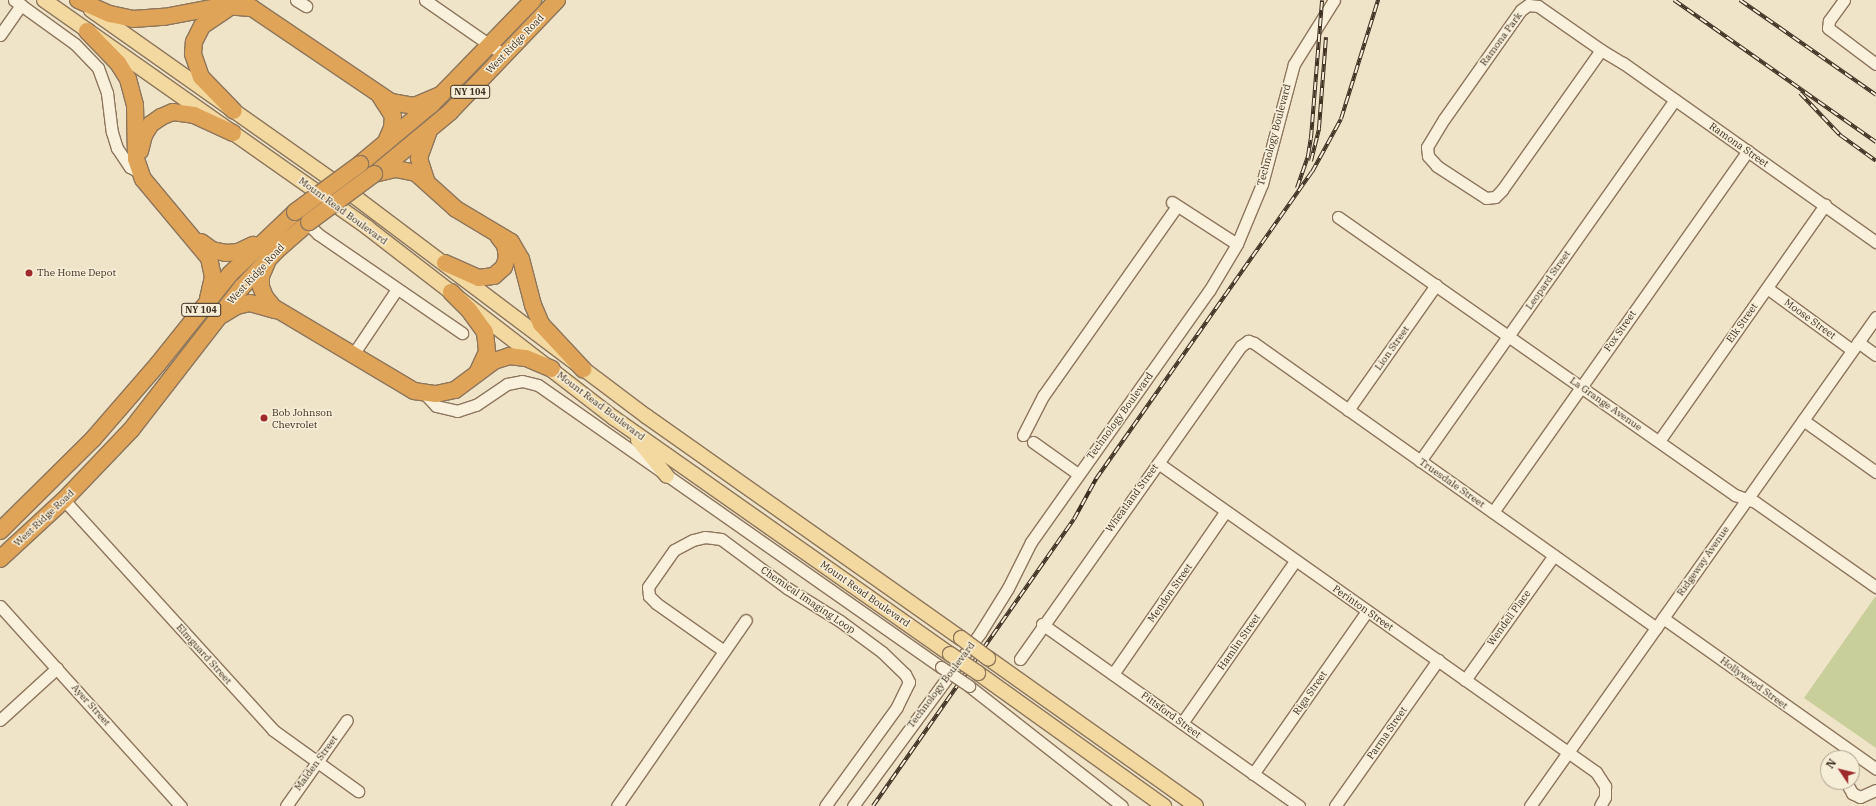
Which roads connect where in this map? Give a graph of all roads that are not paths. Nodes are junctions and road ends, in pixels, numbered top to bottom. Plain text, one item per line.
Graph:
1 (44, 0) edge
2 (77, 0) edge
3 (425, 0) edge
4 (533, 0) edge
5 (557, 0) edge
6 (1334, 0) edge
7 (1844, 0) edge
8 (17, 3) edge
9 (241, 6) junction
10 (87, 30) junction
11 (0, 35) edge
12 (490, 45) junction
13 (1601, 50) junction
14 (504, 55) junction
15 (1876, 64) edge
16 (442, 94) junction
17 (379, 95) junction
18 (1675, 100) junction
19 (234, 110) junction
20 (434, 127) junction
21 (233, 133) junction
22 (383, 146) junction
23 (1748, 151) junction
24 (140, 172) junction
25 (374, 174) junction
26 (426, 180) junction
27 (1825, 205) junction
28 (1338, 217) dead end
29 (308, 223) junction
30 (492, 231) junction
31 (271, 232) junction
32 (194, 237) junction
33 (1876, 242) edge
34 (1237, 244) junction
35 (276, 251) junction
36 (445, 263) junction
37 (1436, 285) junction
38 (1767, 288) junction
39 (397, 289) junction
40 (451, 292) junction
41 (204, 307) junction
42 (280, 313) junction
43 (1876, 317) edge
44 (191, 323) junction
45 (213, 323) junction
46 (462, 333) dead end
47 (1508, 336) junction
48 (1248, 341) joint
49 (1855, 346) junction
50 (1876, 355) edge
51 (352, 356) junction
52 (552, 369) junction
53 (583, 369) junction
54 (469, 382) junction
55 (1581, 387) junction
56 (424, 394) junction
57 (1348, 410) junction
58 (614, 418) junction
59 (1803, 420) junction
60 (131, 430) junction
61 (1022, 435) dead end
62 (1659, 441) junction
63 (1033, 442) dead end
64 (1420, 461) junction
65 (1158, 463) junction
66 (1876, 472) edge
67 (1078, 474) junction
68 (667, 476) junction
69 (1747, 499) junction
70 (64, 500) junction
71 (1226, 511) junction
72 (1493, 512) junction
73 (0, 531) edge
74 (1554, 555) junction
75 (0, 560) edge
76 (1296, 560) junction
77 (1876, 587) edge
78 (0, 606) edge
79 (1367, 611) junction
80 (1663, 618) junction
81 (746, 620) dead end
82 (1042, 624) junction
83 (1656, 628) junction
84 (724, 651) junction
85 (1020, 658) dead end
86 (1438, 660) junction
87 (57, 668) junction
88 (1113, 674) junction
89 (1465, 680) junction
90 (0, 720) edge
91 (347, 720) dead end
92 (1182, 723) junction
93 (1842, 750) edge
94 (1568, 752) junction
95 (1860, 760) edge
96 (317, 762) junction
97 (1876, 769) edge
98 (1253, 774) junction
99 (1125, 779) junction
100 (1850, 790) edge
101 (1876, 790) edge
102 (358, 791) dead end
103 (1196, 805) edge
104 (181, 806) edge
105 (286, 806) edge
106 (617, 806) edge
107 (825, 806) edge
108 (853, 806) edge
109 (1122, 806) edge
110 (1152, 806) edge
111 (1164, 806) edge
112 (1299, 806) edge
113 (1335, 806) edge
114 (1530, 806) edge
115 (1600, 806) edge

1 - 10 main road, Mount Read Boulevard
2 - 9 highway
2 - 19 main road, Mount Read Boulevard
3 - 12 street
4 - 12 highway, West Ridge Road / NY 104
5 - 14 highway, West Ridge Road / NY 104
6 - 34 street, Technology Boulevard
7 - 15 street
8 - 11 street
8 - 24 street
9 - 17 highway
9 - 19 highway
10 - 21 main road, Mount Read Boulevard
10 - 24 highway
12 - 14 street
12 - 16 highway, West Ridge Road / NY 104
13 - 13 street, Ramona Park
13 - 18 street, Ramona Street
14 - 20 highway, West Ridge Road / NY 104
16 - 17 highway
16 - 22 highway, West Ridge Road / NY 104
17 - 22 highway
18 - 23 street, Ramona Street
18 - 47 street, Leopard Street
19 - 36 main road, Mount Read Boulevard
20 - 25 highway, West Ridge Road / NY 104
20 - 26 highway
21 - 24 highway
21 - 40 main road, Mount Read Boulevard
22 - 31 highway, West Ridge Road / NY 104, bridge
23 - 27 street, Ramona Street
23 - 55 street, Fox Street
24 - 32 highway
25 - 26 highway
25 - 29 highway, West Ridge Road / NY 104, bridge
26 - 30 highway
27 - 33 street, Ramona Street
27 - 38 street, Elk Street
28 - 37 street, La Grange Avenue
29 - 35 highway, West Ridge Road / NY 104
29 - 39 street
30 - 36 highway
30 - 53 highway
31 - 32 highway
31 - 41 highway, West Ridge Road / NY 104
32 - 41 highway
34 - 61 street
34 - 67 street, Technology Boulevard
35 - 42 highway
35 - 45 highway, West Ridge Road / NY 104
36 - 53 main road, Mount Read Boulevard
37 - 47 street, La Grange Avenue
37 - 57 street, Lion Street
38 - 49 street, Moose Street
38 - 62 street, Elk Street
39 - 46 street
39 - 51 street
40 - 52 main road, Mount Read Boulevard
40 - 54 highway
41 - 44 highway, West Ridge Road / NY 104
42 - 45 highway
42 - 51 highway
43 - 49 street, Ridgeway Avenue
44 - 60 highway
44 - 73 highway, West Ridge Road / NY 104
45 - 60 highway, West Ridge Road / NY 104
47 - 55 street, La Grange Avenue
47 - 64 street, Leopard Street
48 - 57 street, Truesdale Street
48 - 65 street, Wheatland Street
49 - 50 street, Moose Street
49 - 59 street, Ridgeway Avenue
51 - 56 highway
52 - 54 highway
52 - 58 main road, Mount Read Boulevard
53 - 103 main road, Mount Read Boulevard, bridge
54 - 56 highway
55 - 62 street, La Grange Avenue
55 - 72 street, Fox Street
56 - 68 street, Mount Read Boulevard
57 - 64 street, Truesdale Street
58 - 68 main road
58 - 99 main road, Mount Read Boulevard, bridge
59 - 66 street
59 - 69 street, Ridgeway Avenue
60 - 70 highway, West Ridge Road / NY 104
62 - 69 street, La Grange Avenue
63 - 67 street
64 - 72 street, Truesdale Street
65 - 71 street, Perinton Street
65 - 82 street, Wheatland Street
67 - 108 street, Technology Boulevard
68 - 109 street, Mount Read Boulevard, bridge
69 - 77 street, La Grange Avenue
69 - 80 street, Ridgeway Avenue
70 - 75 highway, West Ridge Road / NY 104
70 - 96 street, Elmguard Street
71 - 76 street, Perinton Street
71 - 88 street, Mendon Street
72 - 74 street, Truesdale Street
74 - 83 street, Truesdale Street
74 - 89 street, Wendell Place
76 - 79 street, Perinton Street
76 - 92 street, Hamlin Street
78 - 87 street, Ayer Street
79 - 86 street, Perinton Street
79 - 98 street, Riga Street
80 - 83 street, Ridgeway Avenue
80 - 93 street, Hollywood Street
81 - 84 street
82 - 85 street, Wheatland Street
82 - 88 street, Pittsford Street
83 - 94 street, Ridgeway Avenue
84 - 106 street
84 - 107 street, Chemical Imaging Loop
86 - 89 street, Perinton Street
86 - 113 street, Parma Street
87 - 90 street
87 - 104 street, Ayer Street
88 - 92 street, Pittsford Street
89 - 94 street, Perinton Street
91 - 96 street, Malden Street
92 - 98 street, Pittsford Street
94 - 114 street, Ridgeway Avenue
94 - 115 street, Perinton Street
95 - 97 street, Hollywood Street
96 - 102 street, Elmguard Street
96 - 105 street, Malden Street
98 - 112 street, Pittsford Street
99 - 110 main road
99 - 111 main road, Mount Read Boulevard
100 - 101 street

